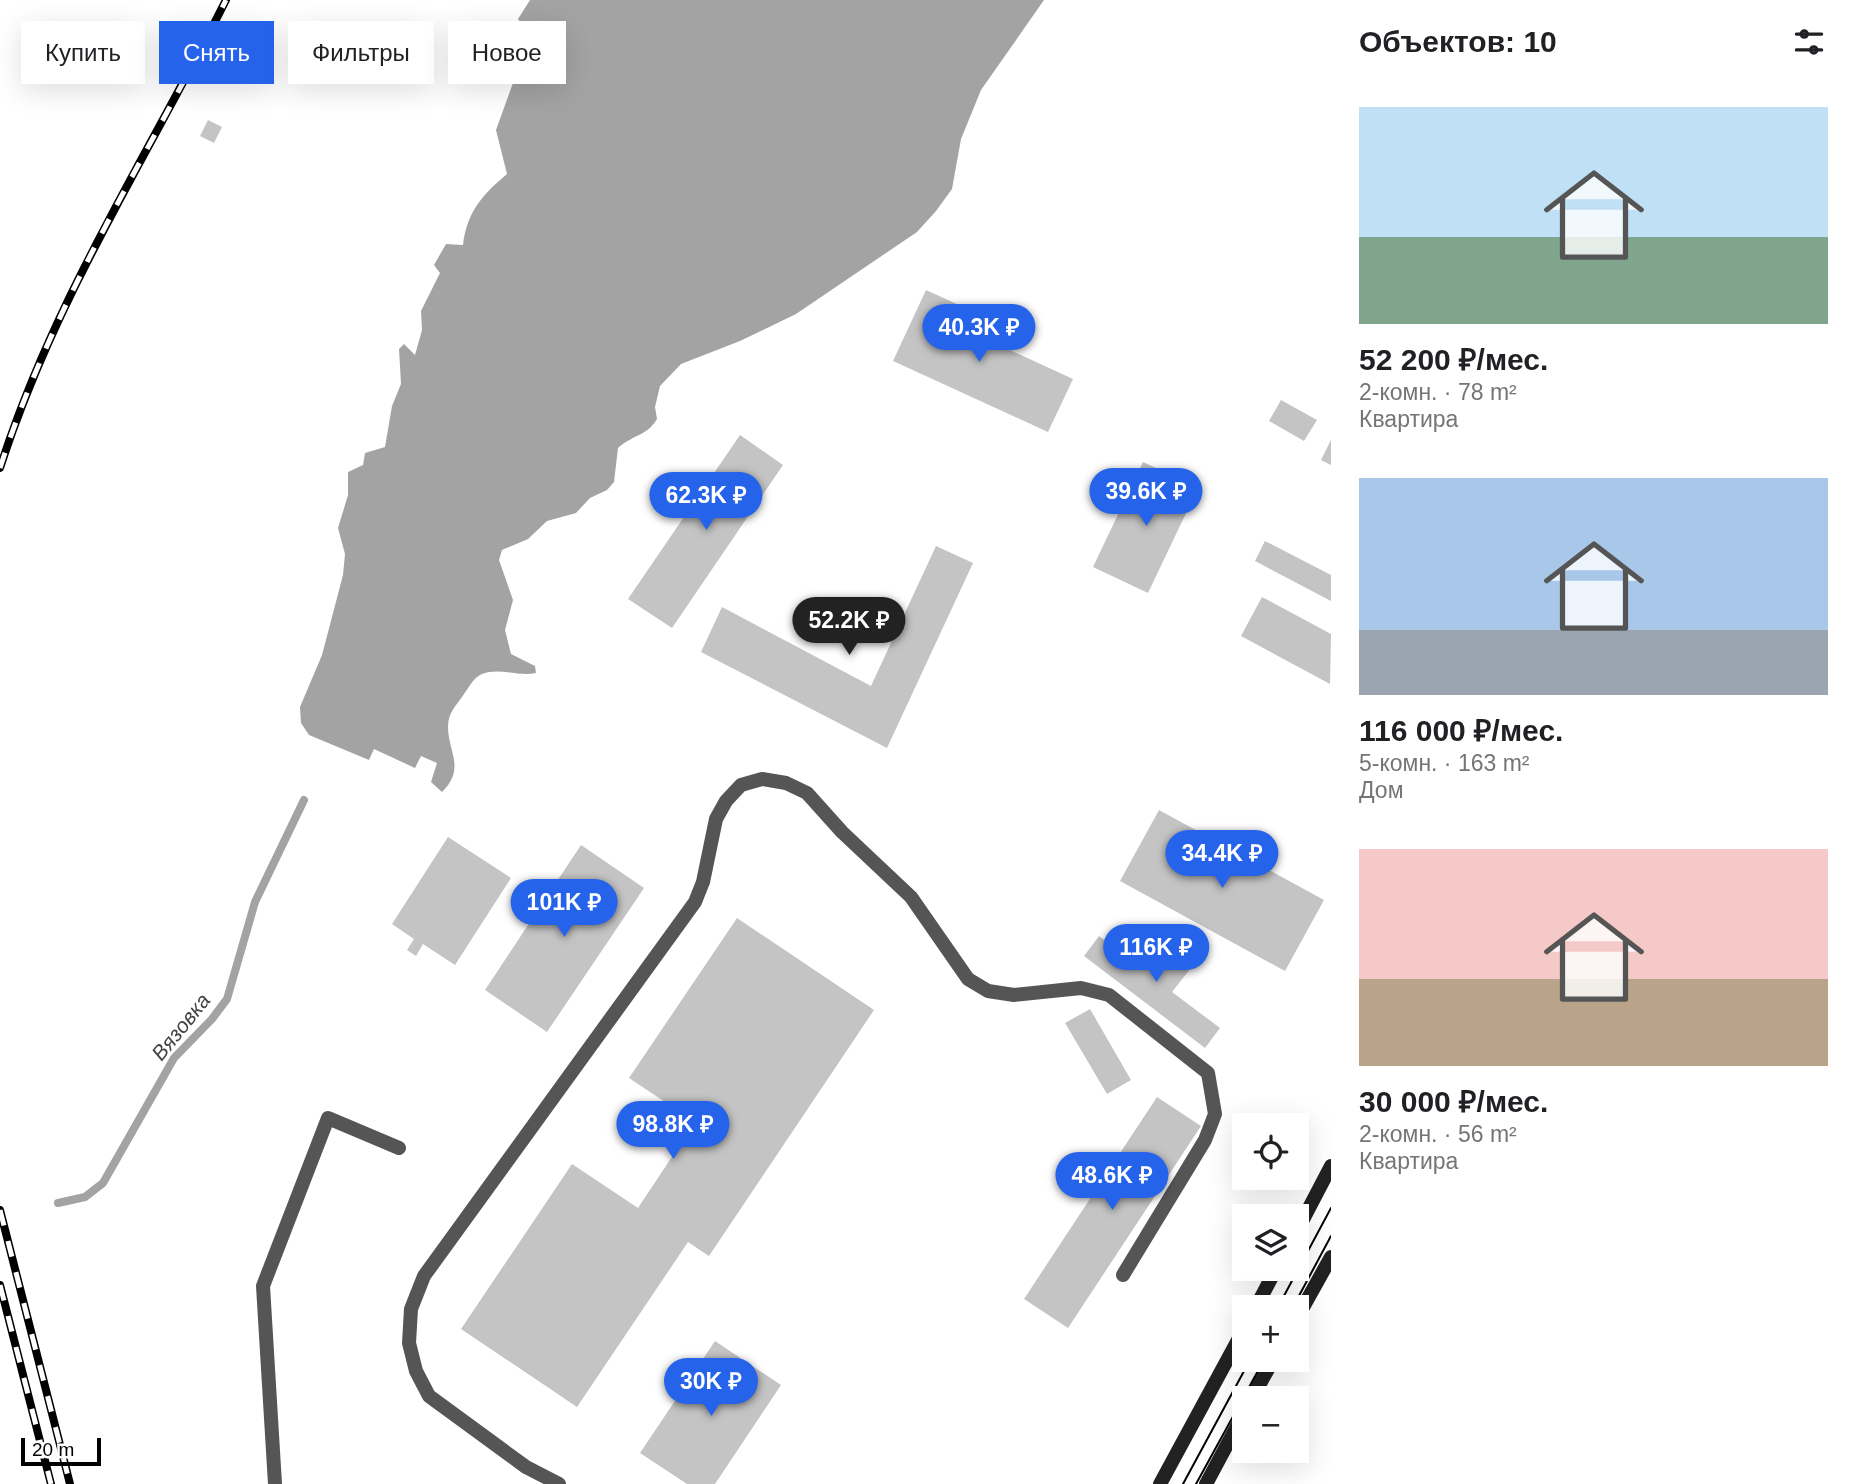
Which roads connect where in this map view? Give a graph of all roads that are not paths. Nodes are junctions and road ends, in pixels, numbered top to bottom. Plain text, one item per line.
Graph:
1 (399, 1148) dead end
2 (1331, 1166) edge
3 (1309, 1208) edge
4 (1331, 1257) edge
5 (1124, 1275) dead end
6 (1309, 1296) edge
7 (1232, 1351) edge
8 (1232, 1435) edge
9 (275, 1484) edge
10 (559, 1484) edge
11 (1160, 1484) edge
12 (1206, 1484) edge

1 - 9 lane
2 - 3 main road
4 - 6 main road
5 - 10 lane
7 - 11 main road
8 - 12 main road

